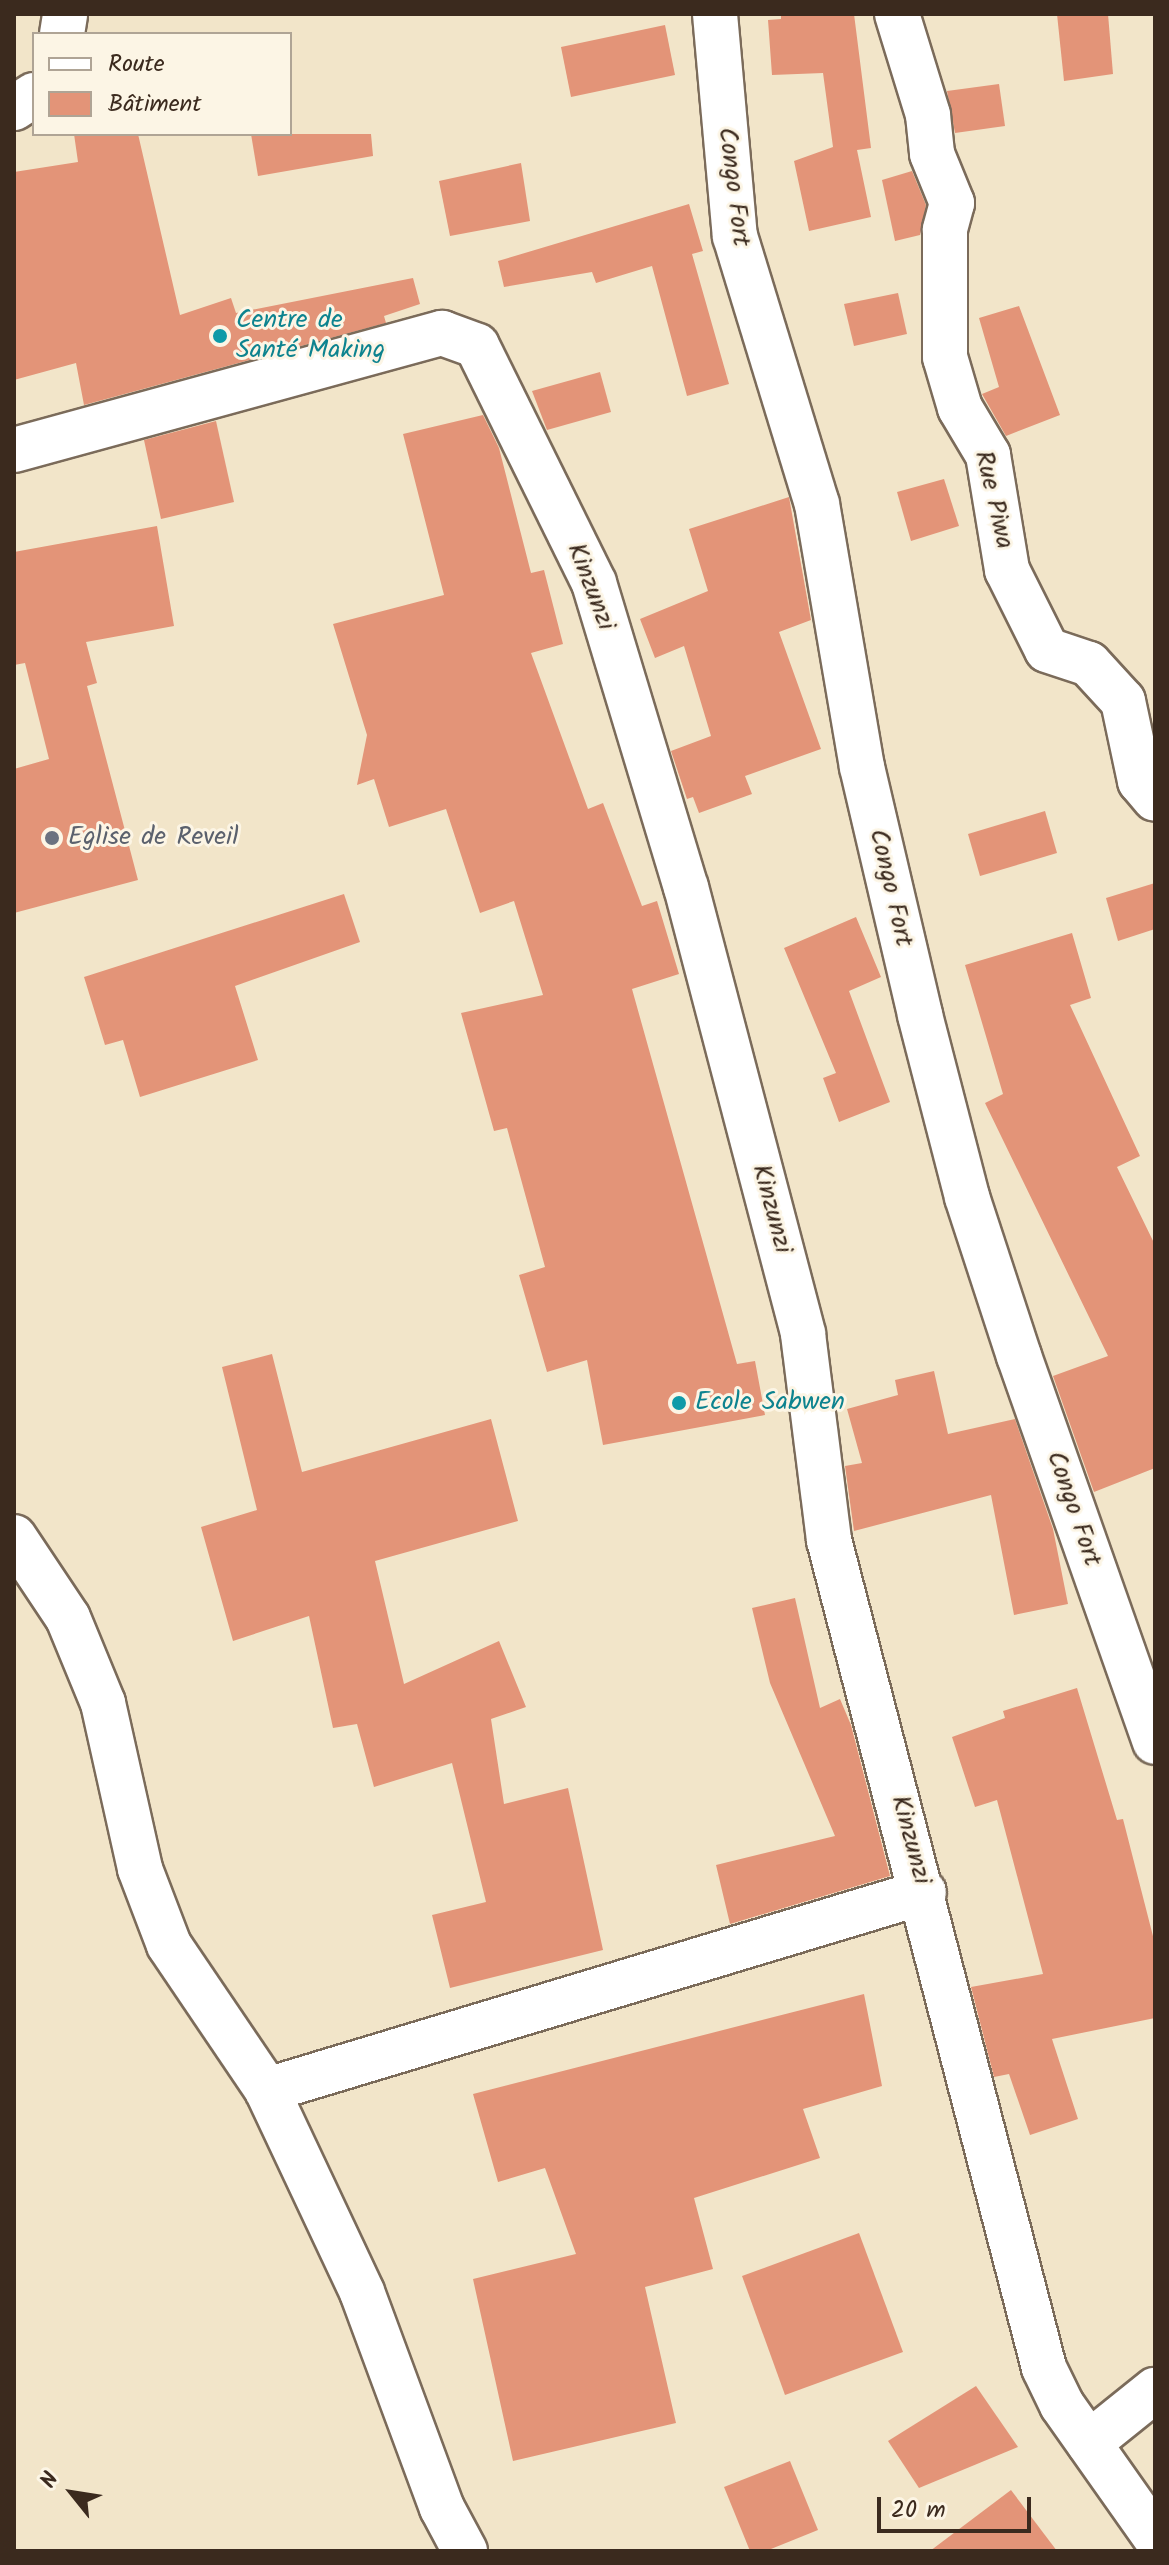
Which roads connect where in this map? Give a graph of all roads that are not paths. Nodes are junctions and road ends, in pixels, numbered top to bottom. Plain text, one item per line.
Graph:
1 (715, 14) edge
2 (897, 14) edge
3 (32, 96) edge
4 (14, 108) edge
5 (14, 450) edge
6 (1155, 799) edge
7 (14, 1537) edge
8 (1155, 1742) edge
9 (924, 1892) junction
10 (267, 2090) junction
11 (1155, 2390) edge
12 (1089, 2443) junction
13 (1155, 2537) edge
14 (465, 2551) edge

1 - 8 street, Congo Fort
2 - 6 street, Rue Piwa
3 - 4 street
5 - 9 street, Kinzunzi
7 - 10 street
9 - 10 street
9 - 12 street, Kinzunzi
10 - 14 street
11 - 12 street
12 - 13 street, Kinzunzi

